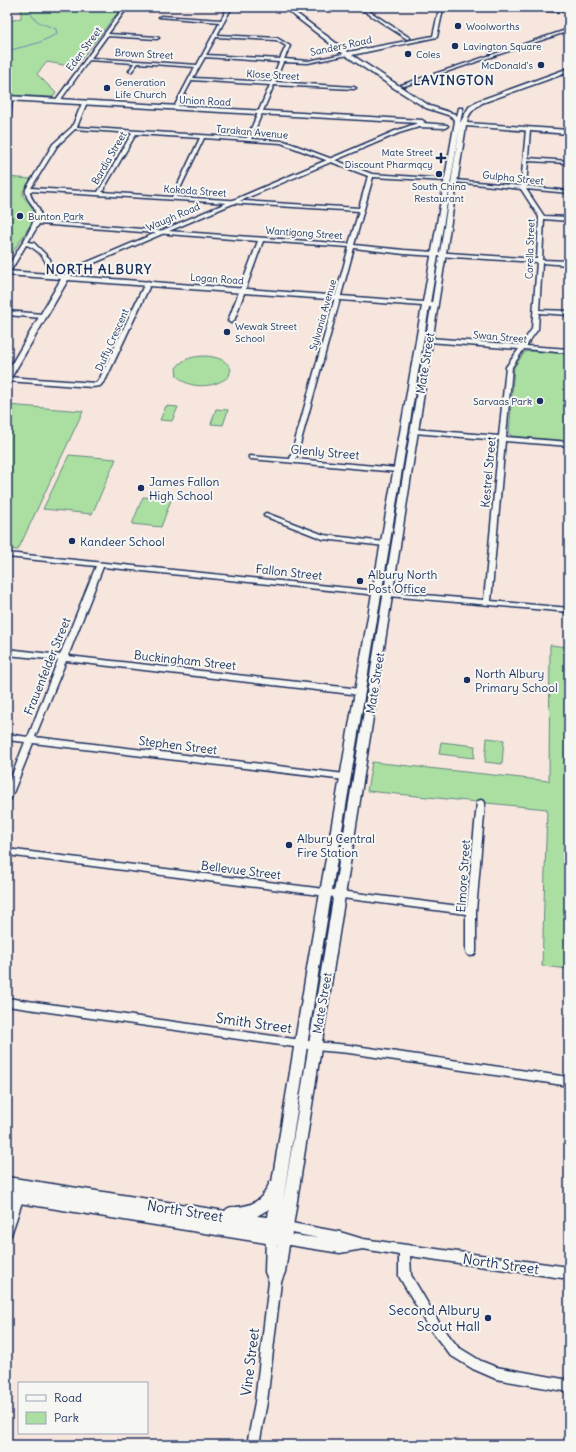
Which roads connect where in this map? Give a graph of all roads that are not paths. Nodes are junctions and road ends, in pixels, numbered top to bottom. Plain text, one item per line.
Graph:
1 (126, 7) edge
2 (230, 7) edge
3 (284, 7) edge
4 (294, 7) edge
5 (360, 7) edge
6 (498, 7) edge
7 (441, 8) edge
8 (569, 11) edge
9 (160, 17) dead end
10 (302, 17) junction
11 (223, 21) junction
12 (569, 30) edge
13 (106, 35) junction
14 (215, 36) junction
15 (408, 38) dead end
16 (154, 42) dead end
17 (350, 53) junction
18 (204, 56) junction
19 (87, 59) junction
20 (283, 60) junction
21 (137, 62) junction
22 (199, 66) junction
23 (569, 66) edge
24 (569, 70) edge
25 (131, 71) dead end
26 (557, 72) junction
27 (191, 79) junction
28 (272, 84) junction
29 (403, 85) junction
30 (396, 86) junction
31 (354, 88) dead end
32 (498, 93) junction
33 (9, 98) edge
34 (474, 100) junction
35 (57, 101) junction
36 (85, 102) junction
37 (428, 107) junction
38 (436, 107) junction
39 (175, 108) junction
40 (260, 113) junction
41 (460, 113) junction
42 (465, 117) junction
43 (378, 120) junction
44 (423, 122) junction
45 (416, 123) junction
46 (457, 124) junction
47 (404, 125) junction
48 (445, 126) junction
49 (464, 126) junction
50 (74, 128) junction
51 (526, 129) junction
52 (7, 130) edge
53 (134, 132) junction
54 (397, 132) junction
55 (569, 132) edge
56 (203, 136) junction
57 (249, 139) junction
58 (525, 159) junction
59 (332, 160) junction
60 (569, 162) edge
61 (371, 175) junction
62 (447, 180) junction
63 (455, 181) junction
64 (522, 188) junction
65 (28, 189) junction
66 (569, 192) edge
67 (98, 194) junction
68 (172, 199) junction
69 (232, 203) junction
70 (361, 210) junction
71 (542, 217) junction
72 (569, 219) edge
73 (37, 222) junction
74 (163, 232) junction
75 (261, 239) junction
76 (24, 243) junction
77 (352, 246) junction
78 (440, 254) junction
79 (539, 261) junction
80 (48, 263) dead end
81 (569, 263) edge
82 (7, 272) edge
83 (65, 277) junction
84 (148, 283) junction
85 (242, 290) junction
86 (336, 298) junction
87 (430, 305) junction
88 (536, 311) junction
89 (7, 313) edge
90 (569, 313) edge
91 (42, 316) junction
92 (231, 321) dead end
93 (429, 340) junction
94 (523, 348) junction
95 (569, 351) edge
96 (7, 378) edge
97 (414, 431) junction
98 (502, 439) junction
99 (569, 444) edge
100 (251, 457) dead end
101 (293, 460) junction
102 (397, 470) junction
103 (266, 515) dead end
104 (384, 544) junction
105 (7, 555) edge
106 (101, 564) junction
107 (382, 593) junction
108 (487, 602) junction
109 (569, 610) edge
110 (7, 652) edge
111 (63, 658) junction
112 (360, 692) junction
113 (7, 737) edge
114 (31, 740) junction
115 (345, 777) junction
116 (7, 798) edge
117 (481, 803) dead end
118 (7, 852) edge
119 (326, 893) junction
120 (338, 895) junction
121 (471, 911) junction
122 (471, 952) dead end
123 (7, 1002) edge
124 (301, 1044) junction
125 (315, 1046) junction
126 (568, 1082) edge
127 (280, 1176) junction
128 (7, 1183) edge
129 (13, 1195) edge
130 (196, 1212) junction
131 (7, 1231) edge
132 (278, 1232) junction
133 (404, 1251) junction
134 (569, 1273) edge
135 (569, 1386) edge
136 (253, 1445) edge

1 - 13 street, Eden Street
2 - 11 street
3 - 10 main road
4 - 10 main road
5 - 15 street
6 - 8 street
7 - 17 main road, Sanders Road
9 - 11 street
10 - 17 main road
11 - 14 street
12 - 29 street
13 - 16 street
13 - 19 street, Eden Street
14 - 18 street
14 - 20 street
17 - 20 street, Sanders Road
17 - 29 main road
17 - 30 main road
18 - 20 street, Sanders Road
18 - 22 street
19 - 21 street, Brown Street
19 - 35 street, Eden Street
20 - 28 street
21 - 22 street, Brown Street
21 - 25 street
22 - 27 street
23 - 26 main road
24 - 26 main road
26 - 32 main road
27 - 28 street, Klose Street
27 - 39 street
28 - 31 street, Klose Street
28 - 40 street
29 - 30 main road
29 - 38 main road
30 - 37 main road
32 - 34 main road
32 - 42 main road
33 - 35 main road, Union Road
33 - 52 street
34 - 38 main road
34 - 41 main road
35 - 36 main road, Union Road
36 - 39 main road, Union Road
36 - 50 street
37 - 44 main road
37 - 46 main road
38 - 41 main road
39 - 40 main road, Union Road
40 - 43 main road, Union Road
40 - 57 street
41 - 42 main road
41 - 46 main road, Mate Street
42 - 49 main road, Mate Street
43 - 44 main road, Union Road
43 - 47 main road, Union Road
44 - 45 main road, Waugh Road
44 - 46 main road, Union Road
45 - 47 main road, Waugh Road
45 - 48 main road, Union Road
46 - 48 main road, Union Road
46 - 49 main road, Union Road
46 - 62 main road, Mate Street
47 - 54 main road, Waugh Road
48 - 54 main road, Waugh Road
49 - 51 main road, Union Road
49 - 63 main road, Mate Street
50 - 53 street, Tarakan Avenue
50 - 65 street
51 - 55 main road, Union Road
51 - 58 street
53 - 56 street, Tarakan Avenue
53 - 67 street, Bardia Street
54 - 59 main road, Waugh Road
56 - 57 street, Tarakan Avenue
56 - 68 street
57 - 59 street, Tarakan Avenue
58 - 60 street
58 - 64 street
59 - 61 street, Tarakan Avenue
59 - 69 main road, Waugh Road
61 - 62 street, Tarakan Avenue
61 - 70 street, Sylvania Avenue
62 - 78 main road, Mate Street
63 - 64 street, Gulpha Street
63 - 78 main road, Mate Street
64 - 66 street, Gulpha Street
64 - 71 street, Corella Street
65 - 67 street, Kokoda Street
65 - 73 street
67 - 68 street, Kokoda Street
68 - 69 street, Kokoda Street
69 - 70 street, Kokoda Street
69 - 74 main road, Waugh Road
70 - 77 street, Sylvania Avenue
71 - 72 street
71 - 79 street, Corella Street
73 - 74 street, Wantigong Street
73 - 76 street
74 - 75 street, Wantigong Street
74 - 83 main road, Waugh Road
75 - 77 street, Wantigong Street
75 - 85 street
76 - 80 street
76 - 82 street
77 - 78 street, Wantigong Street
77 - 86 street, Sylvania Avenue
78 - 79 street, Wantigong Street
78 - 87 main road, Mate Street
79 - 81 street, Wantigong Street
79 - 88 street, Corella Street
82 - 83 main road, Logan Road
83 - 84 main road, Logan Road
83 - 91 main road, Waugh Road
84 - 85 main road, Logan Road
84 - 96 street, Duffy Crescent
85 - 86 main road, Logan Road
85 - 92 street
86 - 87 main road, Logan Road
86 - 101 street, Sylvania Avenue
87 - 93 main road, Mate Street
87 - 102 main road, Mate Street
88 - 90 street
88 - 94 street, Corella Street
89 - 91 street
91 - 96 main road, Waugh Road
93 - 94 street, Swan Street
93 - 97 main road, Mate Street
94 - 95 street, Swan Street
94 - 98 street, Kestrel Street
97 - 98 street
97 - 107 main road, Mate Street
98 - 99 street
98 - 108 street, Kestrel Street
100 - 101 street, Glenly Street
101 - 102 street, Glenly Street
102 - 104 main road, Mate Street
103 - 104 street
104 - 107 main road, Mate Street
105 - 106 street, Fallon Street
106 - 107 street, Fallon Street
106 - 111 street, Frauenfelder Street
107 - 108 street, Fallon Street
107 - 112 main road, Mate Street
107 - 120 main road, Mate Street
108 - 109 street, Fallon Street
110 - 111 street, Buckingham Street
111 - 112 street, Buckingham Street
111 - 114 street, Frauenfelder Street
112 - 115 main road, Mate Street
113 - 114 street, Stephen Street
114 - 115 street, Stephen Street
114 - 116 street, Frauenfelder Street
115 - 119 main road, Mate Street
117 - 121 street, Elmore Street
118 - 119 street, Bellevue Street
119 - 120 street, Bellevue Street
119 - 124 main road, Mate Street
120 - 121 street, Bellevue Street
120 - 125 main road, Mate Street
121 - 122 street, Elmore Street
123 - 124 street, Smith Street
124 - 125 street, Smith Street
124 - 127 main road, Mate Street
125 - 126 street, Smith Street
125 - 132 main road, Mate Street
127 - 130 main road
127 - 132 main road, Mate Street
128 - 130 main road, North Street
129 - 131 street
129 - 132 main road, North Street
130 - 132 main road, North Street
132 - 133 street, North Street
132 - 136 street, Vine Street
133 - 134 street, North Street
133 - 135 street

